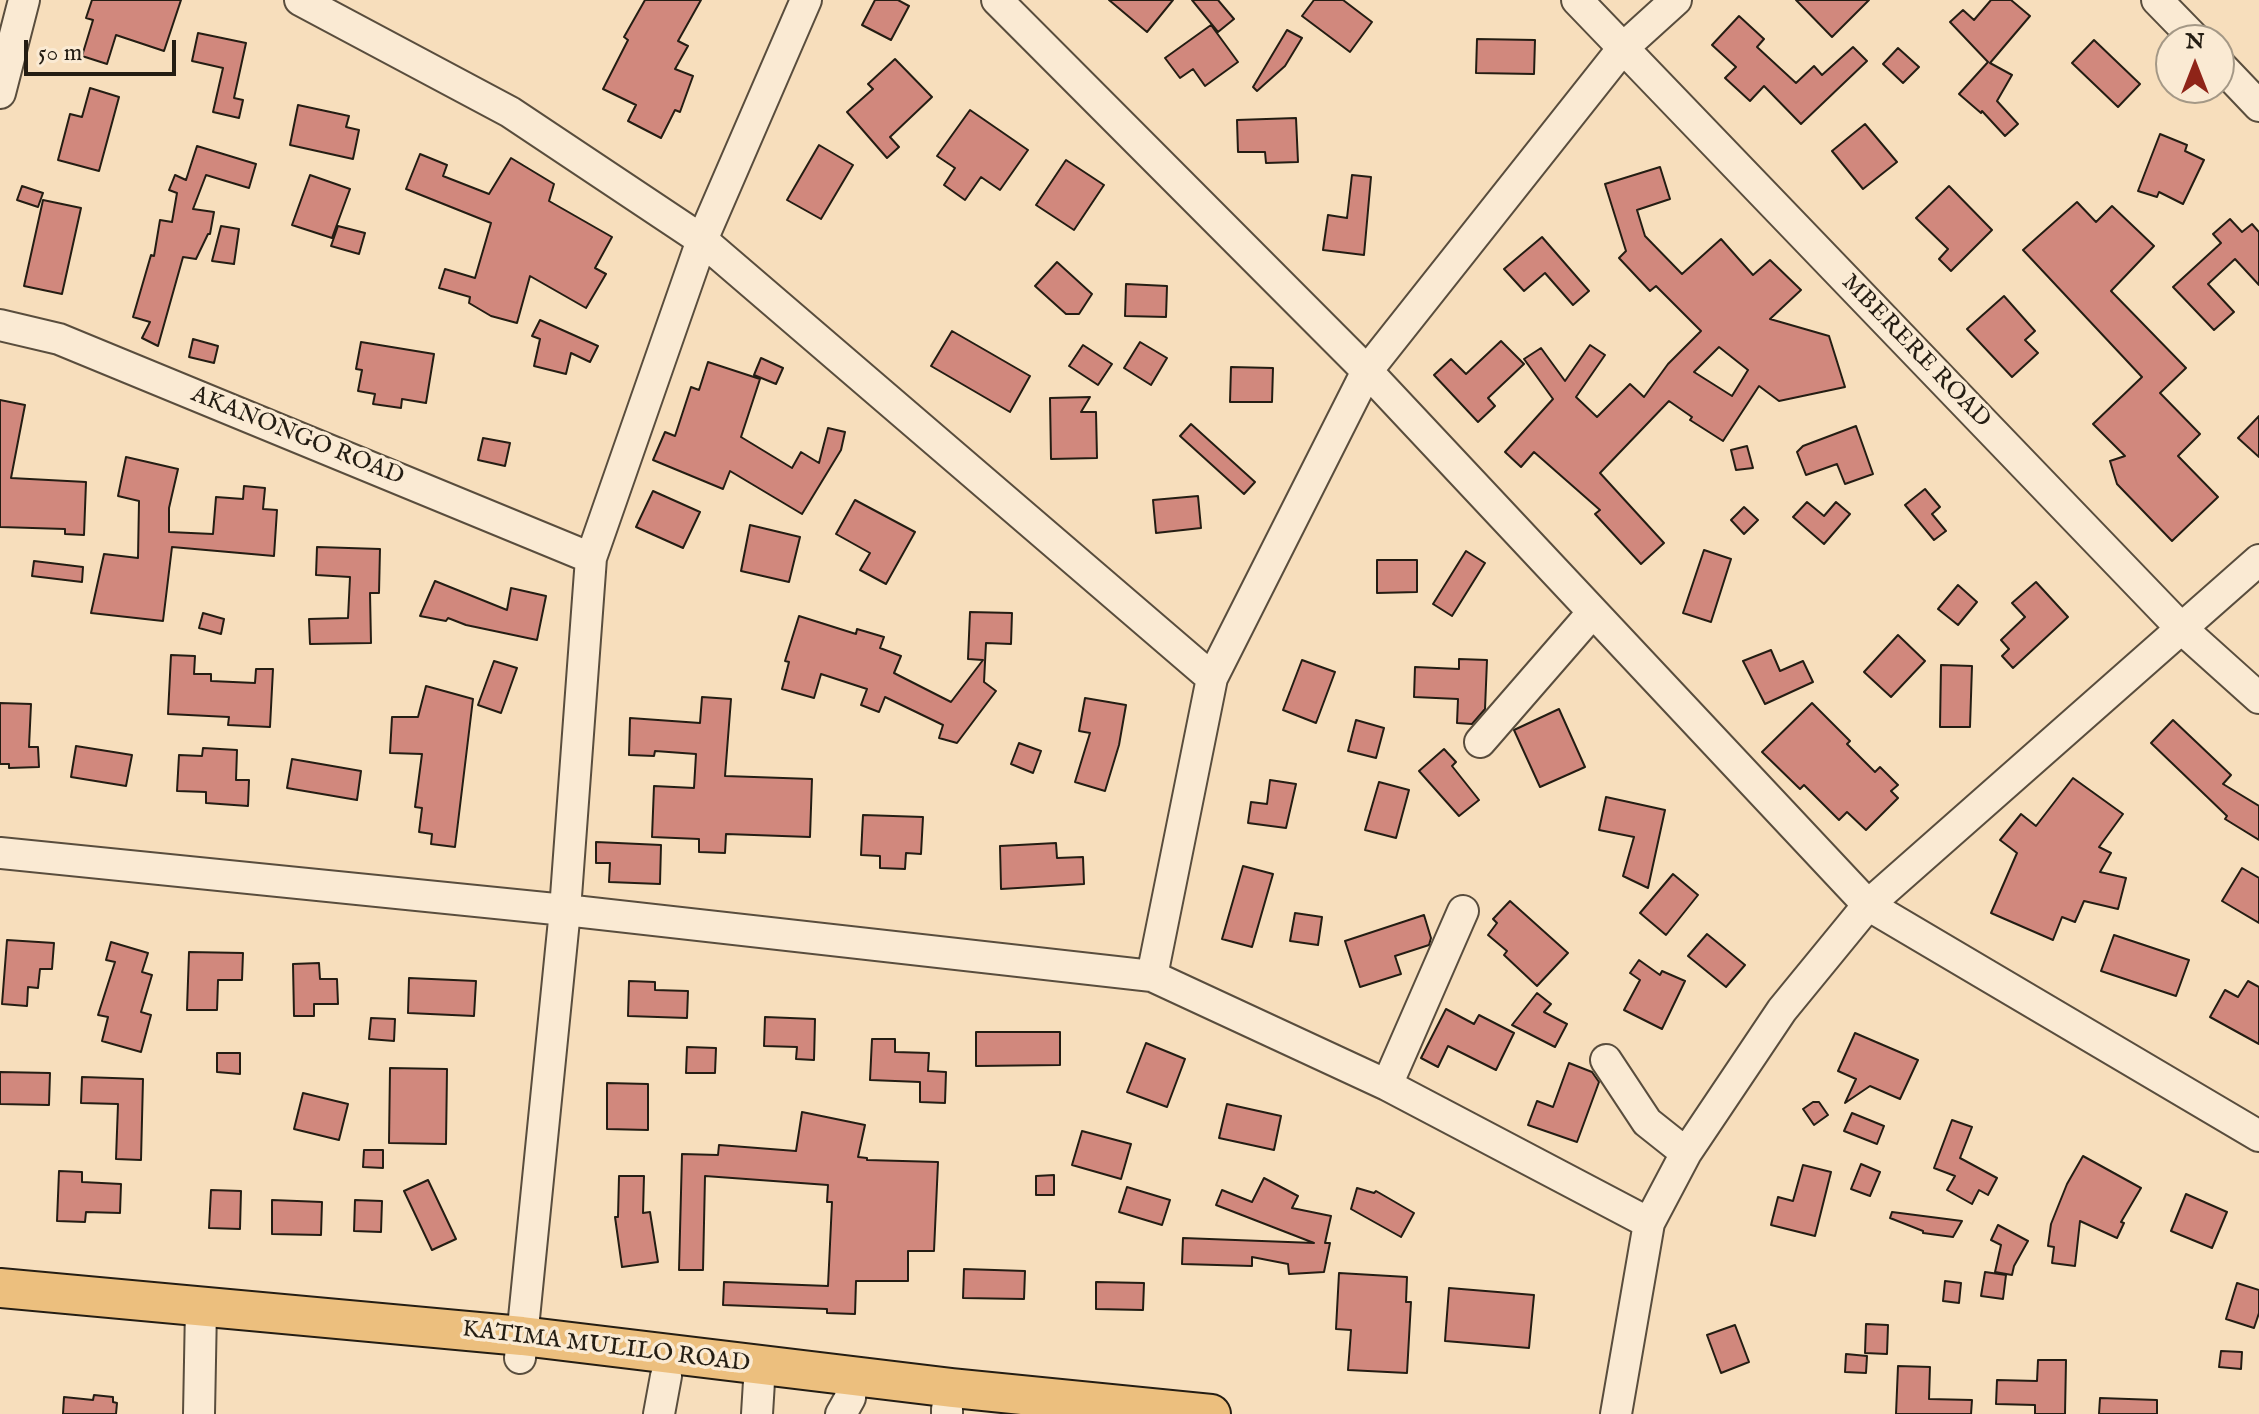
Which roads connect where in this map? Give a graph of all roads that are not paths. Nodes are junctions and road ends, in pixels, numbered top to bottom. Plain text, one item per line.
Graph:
1 (24, 0) edge
2 (300, 0) edge
3 (806, 0) edge
4 (997, 0) edge
5 (1577, 0) edge
6 (1676, 0) edge
7 (2157, 0) edge
8 (2180, 24) edge
9 (1623, 48) junction
10 (2235, 81) edge
11 (0, 93) edge
12 (2259, 106) edge
13 (702, 240) junction
14 (0, 325) edge
15 (1367, 371) junction
16 (591, 558) junction
17 (2259, 560) edge
18 (1593, 612) junction
19 (2181, 628) junction
20 (1212, 678) junction
21 (2259, 698) edge
22 (1480, 742) dead end
23 (0, 853) edge
24 (1868, 905) junction
25 (565, 910) junction
26 (1463, 911) dead end
27 (1152, 976) junction
28 (1606, 1060) dead end
29 (1387, 1085) junction
30 (2259, 1136) edge
31 (1686, 1153) junction
32 (1649, 1223) junction
33 (0, 1288) edge
34 (0, 1310) edge
35 (201, 1319) junction
36 (521, 1347) junction
37 (666, 1376) junction
38 (759, 1389) edge
39 (848, 1396) edge
40 (947, 1412) edge
41 (199, 1414) edge
42 (659, 1414) edge
43 (995, 1414) edge
44 (1211, 1414) edge
45 (1616, 1414) edge

1 - 11 street
2 - 13 street
3 - 13 street
4 - 15 street
5 - 9 street, MBERERE ROAD
6 - 9 street
7 - 8 street
9 - 15 street
9 - 19 street, MBERERE ROAD
10 - 12 street
13 - 16 street
13 - 20 street
14 - 16 street, AKANONGO ROAD
15 - 18 street
15 - 20 street
16 - 25 street
17 - 19 street
18 - 22 street
18 - 24 street
19 - 21 street, MBERERE ROAD
19 - 24 street
20 - 27 street
23 - 25 street
24 - 30 street
24 - 31 street
25 - 27 street
25 - 36 street
26 - 29 street
27 - 29 street
28 - 31 street
29 - 32 street
31 - 32 street
32 - 45 street
33 - 35 main road, KATIMA MULILO ROAD
34 - 35 main road, KATIMA MULILO ROAD
35 - 36 main road, KATIMA MULILO ROAD
35 - 41 street
36 - 37 main road, KATIMA MULILO ROAD
36 - 38 main road, KATIMA MULILO ROAD
37 - 38 main road, KATIMA MULILO ROAD
37 - 42 street
38 - 39 main road, KATIMA MULILO ROAD
39 - 40 main road, KATIMA MULILO ROAD
39 - 44 main road, KATIMA MULILO ROAD
40 - 43 main road, KATIMA MULILO ROAD

